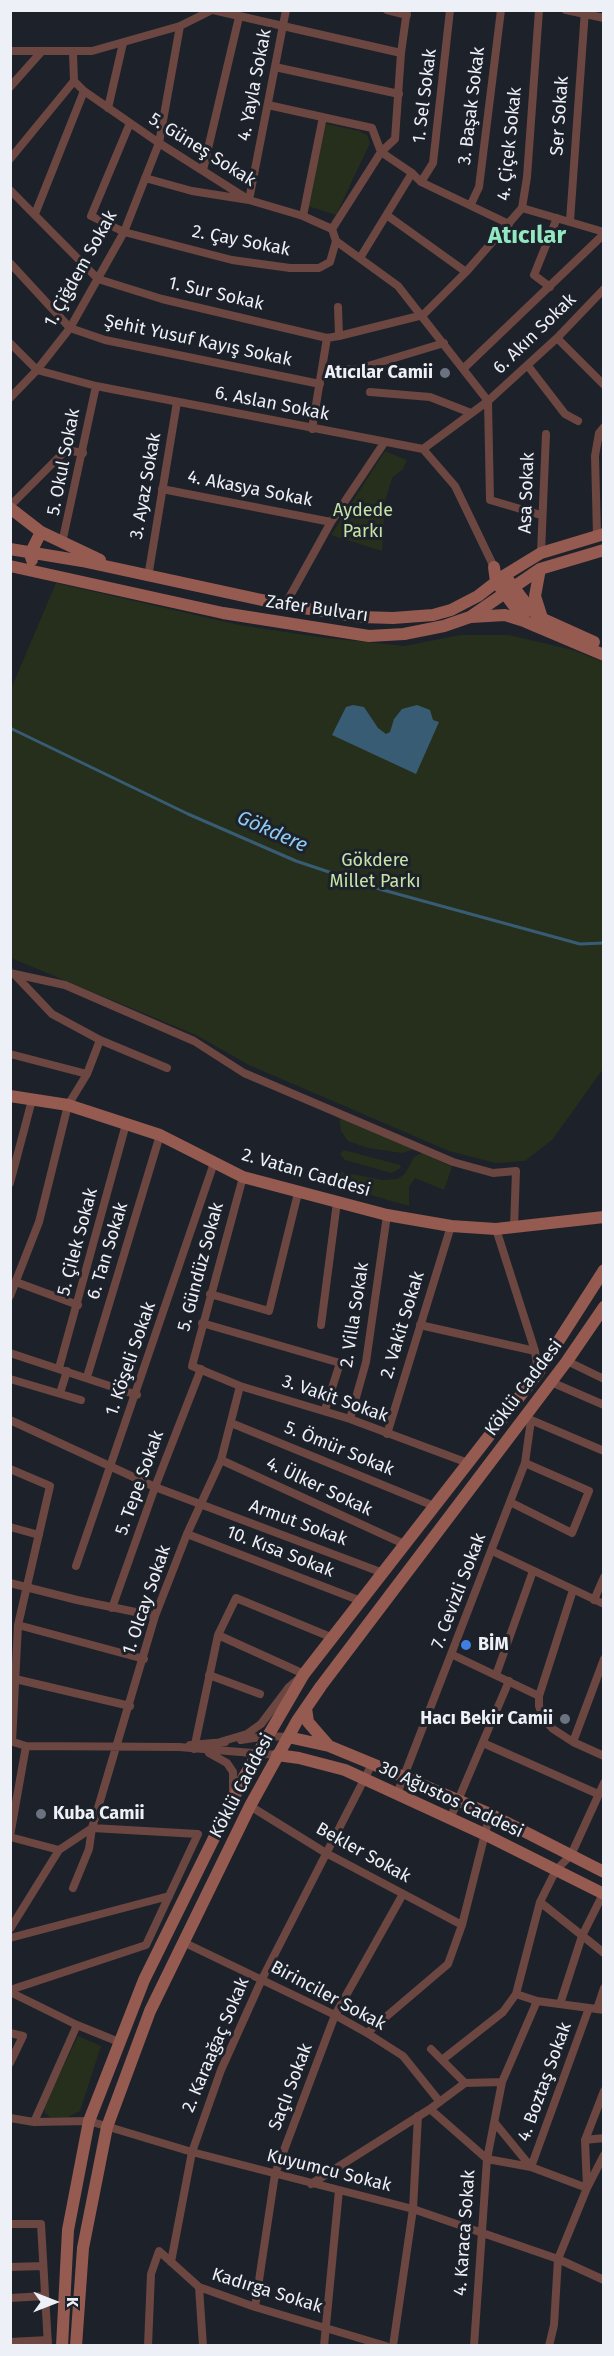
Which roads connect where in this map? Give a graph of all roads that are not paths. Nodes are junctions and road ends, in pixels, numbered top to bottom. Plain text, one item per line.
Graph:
1 (213, 10) edge
2 (286, 10) edge
3 (387, 10) edge
4 (450, 10) edge
5 (501, 10) edge
6 (539, 10) edge
7 (566, 10) edge
8 (584, 11) edge
9 (407, 13) edge
10 (239, 17) junction
11 (603, 18) edge
12 (180, 26) junction
13 (283, 27) junction
14 (123, 43) junction
15 (10, 51) edge
16 (42, 51) junction
17 (73, 53) junction
18 (401, 53) junction
19 (275, 67) junction
20 (74, 81) junction
21 (10, 87) edge
22 (84, 91) junction
23 (399, 94) junction
24 (268, 105) junction
25 (108, 108) junction
26 (323, 117) junction
27 (130, 123) junction
28 (159, 143) junction
29 (381, 152) junction
30 (10, 159) edge
31 (203, 170) junction
32 (412, 173) junction
33 (145, 178) junction
34 (421, 182) junction
35 (10, 190) edge
36 (249, 200) junction
37 (471, 204) junction
38 (522, 208) junction
39 (35, 214) junction
40 (303, 216) junction
41 (387, 216) junction
42 (557, 218) junction
43 (570, 221) junction
44 (509, 224) junction
45 (332, 229) junction
46 (124, 232) junction
47 (603, 233) edge
48 (336, 241) junction
49 (360, 258) junction
50 (10, 263) edge
51 (466, 272) junction
52 (98, 279) junction
53 (550, 287) junction
54 (603, 289) edge
55 (338, 307) dead end
56 (423, 315) junction
57 (70, 327) junction
58 (339, 336) junction
59 (327, 338) junction
60 (557, 338) junction
61 (10, 343) edge
62 (444, 343) junction
63 (528, 366) junction
64 (322, 369) junction
65 (464, 369) junction
66 (37, 370) junction
67 (320, 384) junction
68 (603, 384) edge
69 (96, 386) junction
70 (370, 392) dead end
71 (10, 398) edge
72 (488, 401) junction
73 (177, 402) junction
74 (471, 413) junction
75 (578, 422) dead end
76 (603, 427) edge
77 (312, 429) junction
78 (546, 434) dead end
79 (384, 443) junction
80 (423, 449) junction
81 (82, 453) junction
82 (162, 489) junction
83 (10, 507) edge
84 (542, 515) junction
85 (331, 522) junction
86 (41, 532) junction
87 (600, 535) edge
88 (62, 543) junction
89 (10, 549) edge
90 (603, 550) edge
91 (541, 553) junction
92 (30, 554) junction
93 (10, 566) edge
94 (494, 567) joint
95 (120, 569) junction
96 (540, 569) junction
97 (37, 572) junction
98 (148, 577) junction
99 (500, 579) junction
100 (508, 590) junction
101 (285, 605) junction
102 (470, 617) junction
103 (543, 619) junction
104 (526, 621) junction
105 (603, 646) edge
106 (603, 655) edge
107 (13, 974) edge
108 (100, 1040) junction
109 (10, 1054) edge
110 (167, 1068) dead end
111 (87, 1074) junction
112 (10, 1096) edge
113 (32, 1100) junction
114 (68, 1105) junction
115 (126, 1124) junction
116 (159, 1135) junction
117 (214, 1163) junction
118 (243, 1177) junction
119 (10, 1183) edge
120 (298, 1193) junction
121 (337, 1202) junction
122 (387, 1215) junction
123 (603, 1217) edge
124 (451, 1226) junction
125 (514, 1227) junction
126 (496, 1229) junction
127 (603, 1270) edge
128 (16, 1282) junction
129 (210, 1294) junction
130 (10, 1296) edge
131 (78, 1305) junction
132 (602, 1314) edge
133 (202, 1323) junction
134 (321, 1325) dead end
135 (420, 1325) junction
136 (535, 1351) junction
137 (10, 1353) edge
138 (567, 1361) junction
139 (192, 1366) joint
140 (63, 1370) junction
141 (201, 1370) junction
142 (538, 1373) junction
143 (87, 1377) junction
144 (10, 1379) edge
145 (603, 1379) edge
146 (551, 1382) junction
147 (240, 1386) junction
148 (60, 1393) junction
149 (137, 1395) junction
150 (81, 1400) dead end
151 (603, 1405) edge
152 (325, 1410) junction
153 (350, 1419) junction
154 (528, 1419) junction
155 (10, 1420) edge
156 (231, 1423) junction
157 (387, 1434) junction
158 (603, 1451) edge
159 (221, 1460) junction
160 (468, 1463) junction
161 (525, 1463) junction
162 (110, 1468) junction
163 (10, 1469) edge
164 (155, 1487) junction
165 (510, 1502) junction
166 (201, 1505) junction
167 (434, 1506) junction
168 (10, 1527) edge
169 (187, 1534) junction
170 (39, 1535) junction
171 (404, 1544) junction
172 (492, 1551) junction
173 (76, 1566) dead end
174 (533, 1571) junction
175 (383, 1573) junction
176 (603, 1577) edge
177 (10, 1583) edge
178 (25, 1587) junction
179 (573, 1590) junction
180 (594, 1600) junction
181 (361, 1601) junction
182 (603, 1604) edge
183 (112, 1608) junction
184 (155, 1616) junction
185 (15, 1631) edge
186 (218, 1635) junction
187 (333, 1638) junction
188 (453, 1654) junction
189 (144, 1659) junction
190 (603, 1659) edge
191 (304, 1674) junction
192 (209, 1675) junction
193 (496, 1675) junction
194 (13, 1679) edge
195 (509, 1682) junction
196 (260, 1694) dead end
197 (539, 1696) junction
198 (130, 1706) junction
199 (306, 1708) junction
200 (266, 1736) junction
201 (288, 1737) junction
202 (11, 1741) edge
203 (220, 1742) junction
204 (573, 1742) junction
205 (483, 1743) junction
206 (26, 1746) junction
207 (329, 1746) junction
208 (117, 1747) junction
209 (194, 1747) junction
210 (257, 1753) junction
211 (278, 1755) junction
212 (603, 1756) edge
213 (321, 1763) junction
214 (372, 1764) junction
215 (265, 1778) junction
216 (405, 1778) junction
217 (364, 1779) junction
218 (603, 1783) edge
219 (398, 1794) junction
220 (598, 1794) junction
221 (232, 1801) junction
222 (457, 1801) junction
223 (250, 1806) junction
224 (490, 1814) junction
225 (450, 1819) junction
226 (92, 1828) junction
227 (484, 1834) junction
228 (10, 1836) edge
229 (59, 1850) junction
230 (326, 1853) junction
231 (571, 1856) junction
232 (556, 1870) junction
233 (603, 1872) edge
234 (73, 1888) dead end
235 (404, 1894) junction
236 (603, 1894) edge
237 (170, 1896) junction
238 (540, 1902) junction
239 (462, 1925) junction
240 (10, 1929) edge
241 (582, 1936) junction
242 (10, 1938) edge
243 (183, 1942) junction
244 (603, 1953) edge
245 (262, 1979) junction
246 (603, 1988) edge
247 (10, 1991) edge
248 (516, 1994) junction
249 (537, 2001) junction
250 (560, 2004) junction
251 (597, 2009) edge
252 (335, 2015) junction
253 (77, 2025) junction
254 (10, 2033) edge
255 (367, 2034) junction
256 (119, 2042) junction
257 (431, 2049) dead end
258 (442, 2060) junction
259 (10, 2063) edge
260 (502, 2082) junction
261 (465, 2083) junction
262 (603, 2091) edge
263 (440, 2102) junction
264 (430, 2109) junction
265 (418, 2116) junction
266 (10, 2118) edge
267 (89, 2121) junction
268 (33, 2122) junction
269 (495, 2123) junction
270 (107, 2127) junction
271 (603, 2138) edge
272 (585, 2139) junction
273 (192, 2152) junction
274 (603, 2155) edge
275 (487, 2160) junction
276 (531, 2167) junction
277 (275, 2174) junction
278 (311, 2184) junction
279 (587, 2188) junction
280 (339, 2190) junction
281 (413, 2209) junction
282 (10, 2224) edge
283 (483, 2231) junction
284 (558, 2259) junction
285 (171, 2262) junction
286 (10, 2266) edge
287 (43, 2266) junction
288 (603, 2280) edge
289 (199, 2287) junction
290 (45, 2296) junction
291 (10, 2298) edge
292 (255, 2307) junction
293 (326, 2326) junction
294 (10, 2342) edge
295 (48, 2343) edge
296 (62, 2346) edge
297 (76, 2346) edge
298 (148, 2346) edge
299 (203, 2346) edge
300 (324, 2346) edge
301 (386, 2346) edge
302 (393, 2346) edge
303 (474, 2346) edge
304 (549, 2346) edge

1 - 10 street
1 - 12 street
2 - 13 street, 4. Yayla Sokak
3 - 9 street
4 - 34 street, 1. Sel Sokak
5 - 37 street, 3. Başak Sokak
6 - 38 street, 4. Çiçek Sokak
7 - 8 street
8 - 11 street
8 - 43 street, Ser Sokak
9 - 18 street
10 - 13 street
10 - 31 street
12 - 14 street
12 - 28 street, 1. Çiğdem Sokak
13 - 18 street
13 - 19 street, 4. Yayla Sokak
14 - 17 street
14 - 25 street
15 - 16 street
16 - 17 street
16 - 21 street
17 - 20 street
18 - 23 street
19 - 23 street
19 - 24 street, 4. Yayla Sokak
20 - 22 street, 5. Güneş Sokak
20 - 30 street
22 - 25 street, 5. Güneş Sokak
22 - 39 street
23 - 29 street
24 - 26 street
24 - 36 street, 4. Yayla Sokak
25 - 27 street, 5. Güneş Sokak
26 - 29 street
26 - 40 street
27 - 28 street, 5. Güneş Sokak
27 - 46 street, 2. Çay Sokak
28 - 31 street, 5. Güneş Sokak
28 - 33 street, 1. Çiğdem Sokak
29 - 32 street
29 - 45 street
31 - 36 street, 5. Güneş Sokak
32 - 34 street
32 - 41 street
33 - 36 street
33 - 46 street, 1. Çiğdem Sokak
34 - 37 street
35 - 39 street
36 - 40 street, 5. Güneş Sokak
37 - 44 street
38 - 42 street
38 - 44 street, 4. Çiçek Sokak
39 - 52 street
40 - 45 street, 5. Güneş Sokak
41 - 49 street
41 - 51 street
42 - 43 street
42 - 53 street
43 - 47 street
44 - 51 street, 4. Çiçek Sokak
45 - 48 street
46 - 48 street, 2. Çay Sokak
46 - 52 street, 1. Çiğdem Sokak
47 - 53 street
48 - 49 street
49 - 56 street
50 - 57 street
51 - 56 street, 4. Çiçek Sokak
52 - 57 street, 1. Çiğdem Sokak
52 - 59 street, 1. Sur Sokak
53 - 65 street
54 - 60 street, 6. Akın Sokak
55 - 58 street
56 - 58 street
56 - 62 street
57 - 66 street, 1. Çiğdem Sokak
57 - 67 street, Şehit Yusuf Kayış Sokak
58 - 59 street
59 - 64 street
60 - 63 street, 6. Akın Sokak
60 - 68 street
61 - 66 street
62 - 64 street
62 - 65 street
63 - 72 street, 6. Akın Sokak
63 - 75 street
64 - 67 street
65 - 72 street
66 - 69 street, 6. Aslan Sokak
66 - 71 street, 1. Çiğdem Sokak
67 - 77 street
69 - 73 street, 6. Aslan Sokak
69 - 81 street, 5. Okul Sokak
70 - 74 street
72 - 74 street
72 - 84 street
73 - 77 street, 6. Aslan Sokak
73 - 82 street, 3. Ayaz Sokak
74 - 80 street
76 - 87 street
77 - 79 street, 6. Aslan Sokak
78 - 84 street, Asa Sokak
79 - 80 street, 6. Aslan Sokak
79 - 85 street
80 - 94 street
81 - 83 street
81 - 88 street, 5. Okul Sokak
82 - 85 street, 4. Akasya Sokak
82 - 98 street, 3. Ayaz Sokak
83 - 86 main road
84 - 91 street, Asa Sokak
85 - 101 street
86 - 88 main road
86 - 92 main road
87 - 91 main road, Zafer Bulvarı
88 - 95 main road
89 - 92 main road, Zafer Bulvarı
90 - 96 main road, Zafer Bulvarı
91 - 99 main road, Zafer Bulvarı
92 - 95 main road, Zafer Bulvarı
92 - 97 main road
93 - 97 main road, Zafer Bulvarı
94 - 99 main road
95 - 98 main road, Zafer Bulvarı
96 - 100 main road, Zafer Bulvarı
96 - 103 main road
97 - 102 main road, Zafer Bulvarı
98 - 101 main road, Zafer Bulvarı
99 - 100 main road
99 - 101 main road, Zafer Bulvarı
100 - 102 main road, Zafer Bulvarı
100 - 103 main road
100 - 104 main road
102 - 104 main road
103 - 105 main road
104 - 106 main road
107 - 108 street
107 - 125 street
108 - 110 street
108 - 111 street
109 - 111 street
111 - 114 street
112 - 113 main road, 2. Vatan Caddesi
113 - 114 main road, 2. Vatan Caddesi
113 - 119 street
114 - 115 main road, 2. Vatan Caddesi
114 - 128 street
115 - 116 main road, 2. Vatan Caddesi
115 - 131 street, 5. Çilek Sokak
116 - 117 main road, 2. Vatan Caddesi
116 - 143 street, 6. Tan Sokak
117 - 118 main road, 2. Vatan Caddesi
117 - 149 street, 1. Köşeli Sokak
118 - 120 main road, 2. Vatan Caddesi
118 - 129 street, 5. Gündüz Sokak
120 - 121 main road, 2. Vatan Caddesi
120 - 129 street
121 - 122 main road, 2. Vatan Caddesi
121 - 134 street
122 - 124 main road, 2. Vatan Caddesi
122 - 153 street, 2. Villa Sokak
123 - 125 main road, 2. Vatan Caddesi
124 - 126 main road, 2. Vatan Caddesi
124 - 135 street, 2. Vakit Sokak
125 - 126 main road, 2. Vatan Caddesi
126 - 136 street
127 - 142 main road, Köklü Caddesi
128 - 130 street
128 - 131 street
129 - 133 street, 5. Gündüz Sokak
131 - 140 street, 5. Çilek Sokak
132 - 138 main road, Köklü Caddesi
133 - 139 street, 5. Gündüz Sokak
133 - 152 street
135 - 136 street
135 - 157 street, 2. Vakit Sokak
136 - 142 street
137 - 140 street
138 - 145 street
138 - 146 main road, Köklü Caddesi
139 - 141 street, 3. Vakit Sokak
140 - 143 street
140 - 148 street, 5. Çilek Sokak
141 - 147 street, 3. Vakit Sokak
141 - 164 street, 5. Tepe Sokak
142 - 160 main road, Köklü Caddesi
143 - 149 street
144 - 148 street
146 - 151 street
146 - 154 main road, Köklü Caddesi
147 - 152 street, 3. Vakit Sokak
147 - 156 street, 1. Olcay Sokak
148 - 150 street
149 - 162 street, 1. Köşeli Sokak
152 - 153 street, 3. Vakit Sokak
153 - 157 street, 3. Vakit Sokak
154 - 158 street
154 - 161 street, 7. Cevizli Sokak
154 - 199 main road, Köklü Caddesi
155 - 162 street, Armut Sokak
156 - 159 street, 1. Olcay Sokak
156 - 167 street, 5. Ömür Sokak
157 - 160 street, 3. Vakit Sokak
159 - 166 street, 1. Olcay Sokak
159 - 171 street, 4. Ülker Sokak
160 - 167 main road, Köklü Caddesi
161 - 165 street, 7. Cevizli Sokak
161 - 165 street
162 - 164 street, Armut Sokak
162 - 173 street, 1. Köşeli Sokak
163 - 170 street
164 - 166 street, Armut Sokak
164 - 183 street, 5. Tepe Sokak
165 - 172 street, 7. Cevizli Sokak
166 - 169 street, 1. Olcay Sokak
166 - 175 street, Armut Sokak
167 - 171 main road, Köklü Caddesi
168 - 170 street
169 - 181 street, 10. Kısa Sokak
169 - 184 street, 1. Olcay Sokak
170 - 178 street
171 - 175 main road, Köklü Caddesi
172 - 174 street
172 - 188 street, 7. Cevizli Sokak
174 - 179 street
174 - 193 street
175 - 181 main road, Köklü Caddesi
176 - 180 street
177 - 178 street
178 - 183 street
178 - 185 street
179 - 180 street
179 - 197 street
180 - 182 street
181 - 187 main road, Köklü Caddesi
183 - 184 street
184 - 189 street, 1. Olcay Sokak
185 - 189 street
185 - 194 street
186 - 187 street
186 - 191 street
186 - 192 street
187 - 191 main road, Köklü Caddesi
188 - 193 street
188 - 216 street, 7. Cevizli Sokak
189 - 198 street, 1. Olcay Sokak
190 - 204 street
191 - 200 main road, Köklü Caddesi
191 - 203 street
192 - 196 street
192 - 209 street
193 - 195 street
194 - 198 street
194 - 202 street
195 - 197 street
195 - 205 street
197 - 204 street
198 - 208 street, 1. Olcay Sokak
199 - 201 main road, Köklü Caddesi
199 - 207 main road
200 - 201 street
200 - 203 street
200 - 210 main road, Köklü Caddesi
201 - 207 main road, 30 Ağustos Caddesi
201 - 211 main road, Köklü Caddesi
202 - 206 street
203 - 209 street
204 - 212 street
205 - 220 street
205 - 222 street
206 - 208 street
206 - 228 street
207 - 214 main road, 30 Ağustos Caddesi
208 - 209 street
208 - 226 street, 1. Olcay Sokak
209 - 210 street
209 - 221 street
210 - 211 street
210 - 221 main road, Köklü Caddesi
211 - 213 main road, 30 Ağustos Caddesi
211 - 215 main road, Köklü Caddesi
213 - 215 main road
213 - 217 main road, 30 Ağustos Caddesi
214 - 216 main road, 30 Ağustos Caddesi
214 - 217 street, 2. Karaağaç Sokak
215 - 223 main road, Köklü Caddesi
216 - 219 street, 7. Cevizli Sokak
216 - 222 main road, 30 Ağustos Caddesi
217 - 219 main road, 30 Ağustos Caddesi
217 - 230 street, 2. Karaağaç Sokak
218 - 220 street
219 - 225 main road, 30 Ağustos Caddesi
220 - 231 street
221 - 256 main road, Köklü Caddesi
222 - 224 main road, 30 Ağustos Caddesi
222 - 225 street
223 - 230 street, Bekler Sokak
223 - 243 main road, Köklü Caddesi
224 - 227 street
224 - 231 main road, 30 Ağustos Caddesi
225 - 227 main road, 30 Ağustos Caddesi
226 - 229 street
226 - 234 street, 1. Olcay Sokak
226 - 237 street
227 - 232 main road, 30 Ağustos Caddesi
227 - 239 street
228 - 229 street
229 - 240 street
230 - 235 street, Bekler Sokak
230 - 245 street, 2. Karaağaç Sokak
231 - 232 street
231 - 233 main road, 30 Ağustos Caddesi
232 - 236 main road, 30 Ağustos Caddesi
232 - 238 street
235 - 239 street, Bekler Sokak
235 - 252 street, Saçlı Sokak
236 - 241 street
237 - 242 street
237 - 247 street
238 - 241 street
238 - 248 street
239 - 255 street
241 - 244 street
241 - 250 street
243 - 245 street, Birinciler Sokak
243 - 270 main road, Köklü Caddesi
245 - 252 street, Birinciler Sokak
245 - 273 street, 2. Karaağaç Sokak
246 - 251 street, 4. Boztaş Sokak
247 - 253 street
248 - 249 street
248 - 258 street
249 - 250 street
249 - 260 street, 4. Karaca Sokak
250 - 251 street
251 - 276 street, 4. Boztaş Sokak
252 - 255 street, Birinciler Sokak
252 - 277 street, Saçlı Sokak
253 - 256 street
253 - 268 street
254 - 259 street
255 - 263 street, Birinciler Sokak
256 - 267 main road, Köklü Caddesi
257 - 258 street
258 - 261 street
260 - 261 street
260 - 269 street, 4. Karaca Sokak
261 - 263 street
262 - 272 street
263 - 264 street
264 - 265 street
264 - 275 street
265 - 278 street
265 - 281 street
266 - 268 street, Kuyumcu Sokak
267 - 268 street, Kuyumcu Sokak
267 - 270 street, Kuyumcu Sokak
267 - 296 main road, Köklü Caddesi
269 - 275 street, 4. Karaca Sokak
269 - 276 street
270 - 273 street, Kuyumcu Sokak
270 - 297 main road, Köklü Caddesi
271 - 272 street
272 - 279 street
273 - 277 street, Kuyumcu Sokak
273 - 285 street, 2. Karaağaç Sokak
274 - 279 street
275 - 276 street
275 - 283 street, 4. Karaca Sokak
276 - 279 street
277 - 278 street, Kuyumcu Sokak
277 - 292 street, Saçlı Sokak
278 - 280 street, Kuyumcu Sokak
279 - 284 street
280 - 281 street, Kuyumcu Sokak
280 - 293 street
281 - 283 street, Kuyumcu Sokak
281 - 302 street
282 - 287 street
283 - 284 street, Kuyumcu Sokak
283 - 303 street, 4. Karaca Sokak
284 - 288 street, Kuyumcu Sokak
284 - 304 street
285 - 289 street, Kadırga Sokak
285 - 298 street
286 - 287 street
287 - 290 street
289 - 292 street, Kadırga Sokak
289 - 299 street
290 - 291 street
290 - 295 street
292 - 293 street, Kadırga Sokak
293 - 300 street
293 - 301 street, Kadırga Sokak
294 - 295 street

